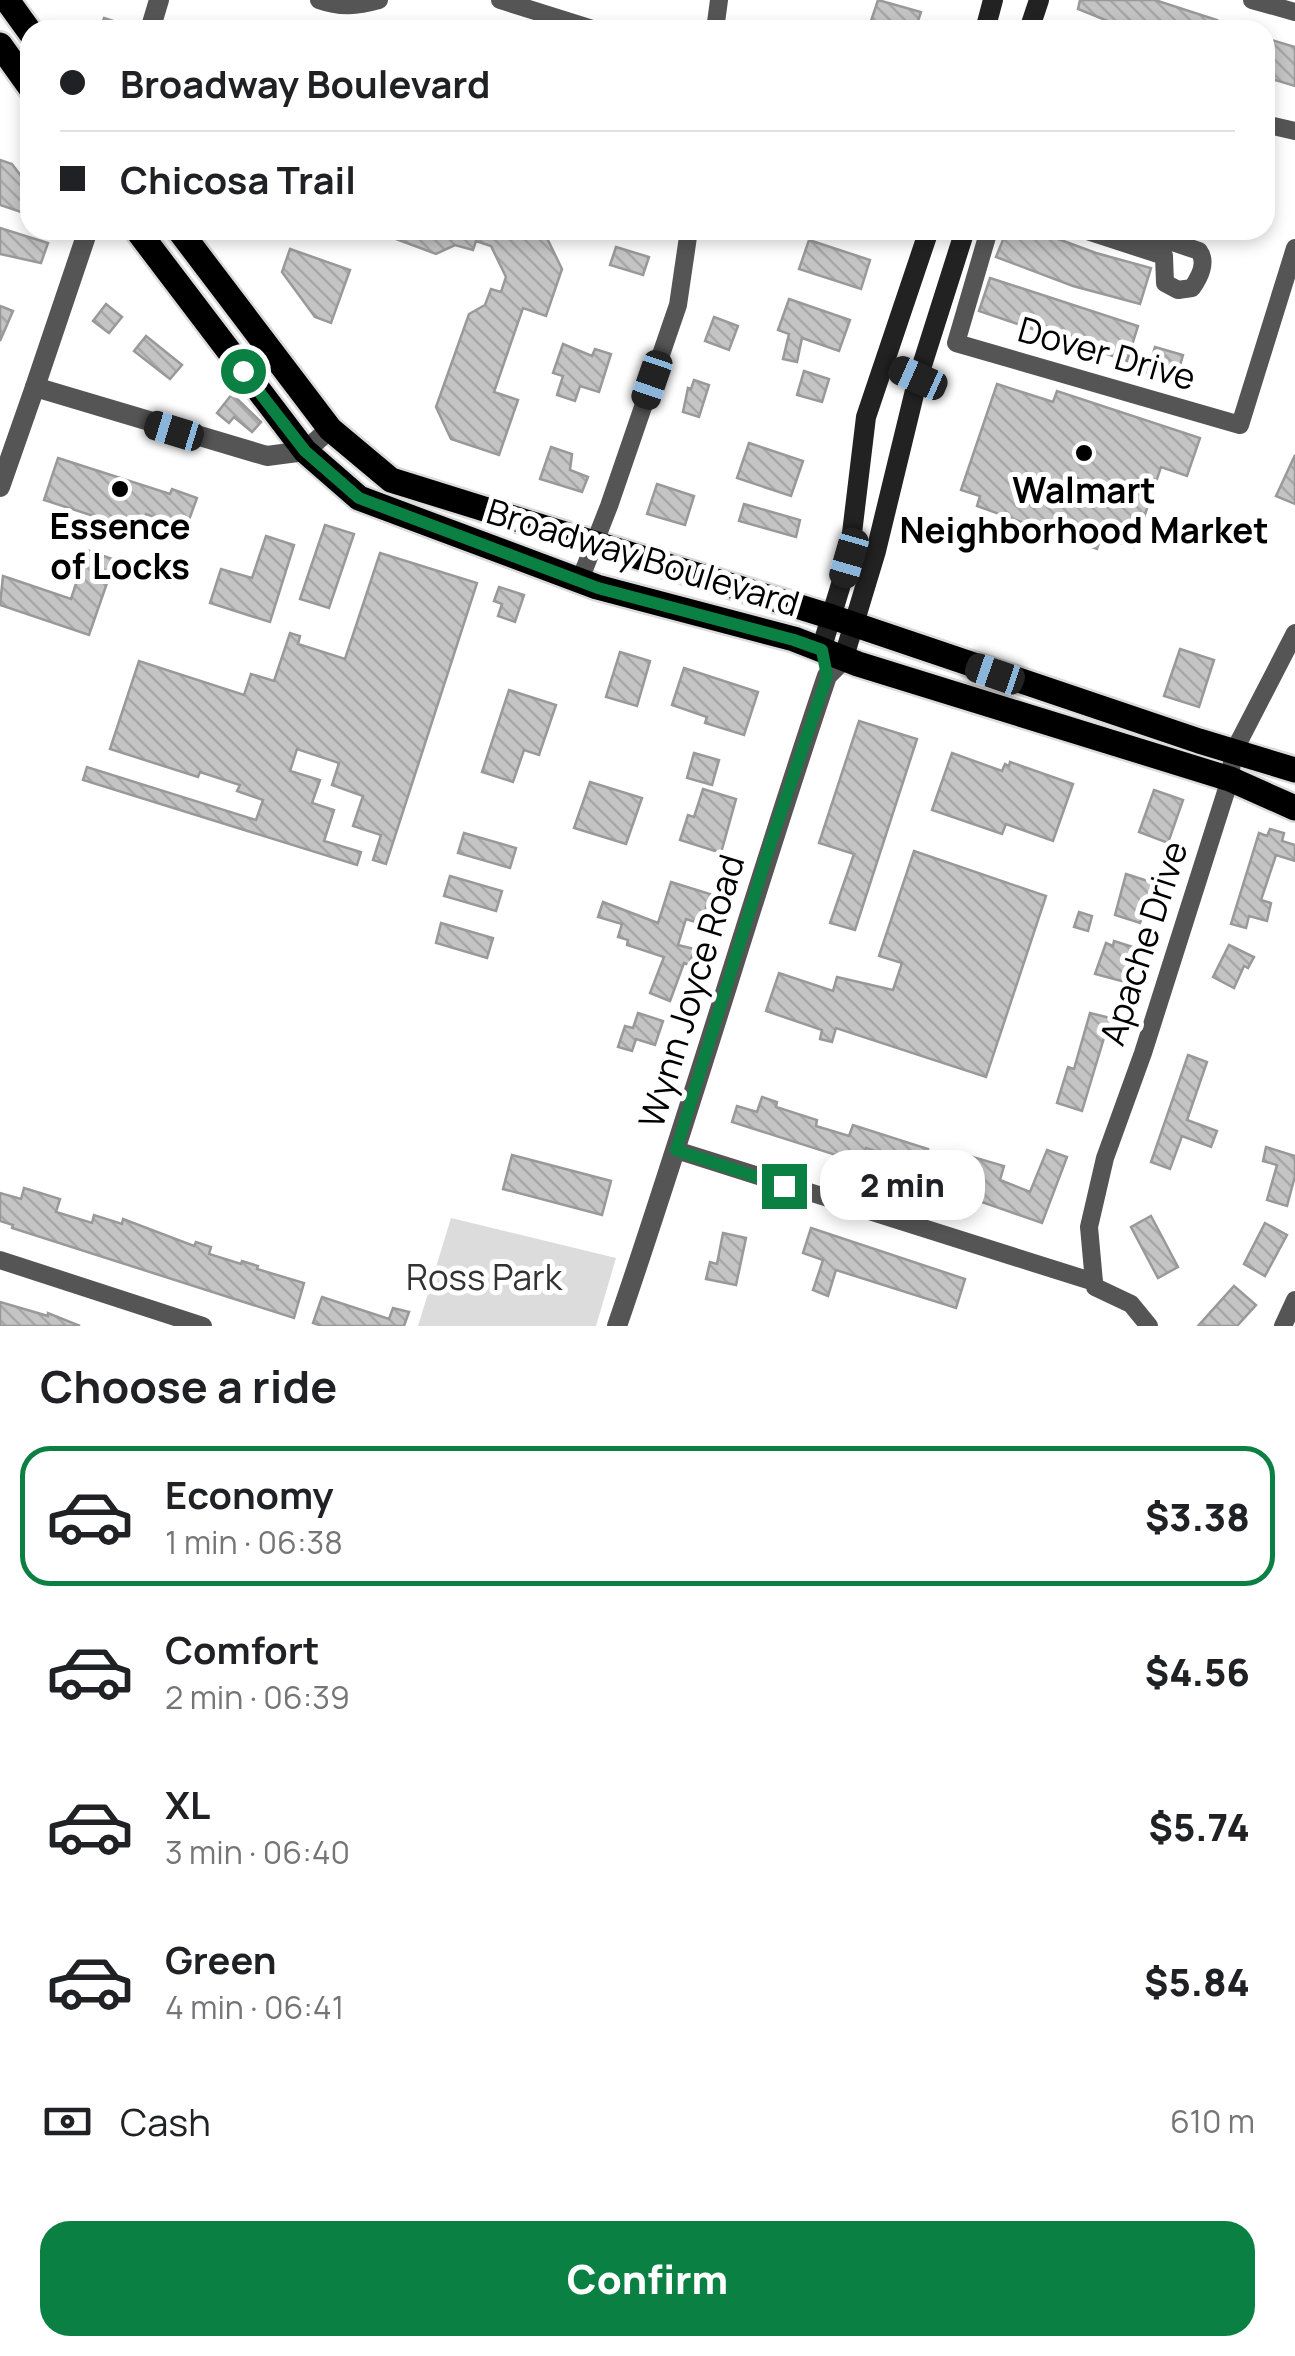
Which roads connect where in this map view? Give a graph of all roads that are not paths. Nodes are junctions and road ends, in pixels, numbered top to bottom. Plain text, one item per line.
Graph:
1 (319, 0) edge
2 (379, 0) edge
3 (500, 0) edge
4 (1252, 0) edge
5 (1295, 12) edge
6 (564, 20) edge
7 (0, 45) edge
8 (20, 73) edge
9 (84, 240) edge
10 (146, 240) edge
11 (186, 240) edge
12 (688, 240) edge
13 (927, 240) edge
14 (962, 240) edge
15 (985, 240) edge
16 (1131, 240) edge
17 (1153, 240) edge
18 (1295, 248) edge
19 (884, 363) junction
20 (918, 378) junction
21 (35, 387) junction
22 (330, 429) junction
23 (305, 451) junction
24 (0, 487) edge
25 (594, 546) junction
26 (580, 580) junction
27 (843, 622) junction
28 (1295, 633) edge
29 (831, 662) junction
30 (1022, 683) junction
31 (1013, 712) junction
32 (1234, 753) junction
33 (1295, 770) edge
34 (1230, 780) junction
35 (1295, 808) edge
36 (676, 1150) junction
37 (0, 1260) edge
38 (1094, 1282) junction
39 (1295, 1300) edge
40 (202, 1326) edge
41 (616, 1326) edge
42 (1149, 1326) edge
43 (1284, 1326) edge

1 - 2 street
3 - 6 street
4 - 5 street
7 - 8 main road
9 - 21 street
10 - 23 main road, Broadway Boulevard
11 - 22 main road, Broadway Boulevard
12 - 25 street
13 - 19 main road, Wynn Joyce Road
14 - 20 main road, Wynn Joyce Road
15 - 18 street, Dover Drive
16 - 17 street
19 - 20 main road
19 - 27 main road, Wynn Joyce Road
20 - 27 main road, Wynn Joyce Road
21 - 23 street
21 - 24 street
22 - 23 street
22 - 25 main road, Broadway Boulevard
23 - 26 main road, Broadway Boulevard
25 - 26 street
25 - 27 main road, Broadway Boulevard
26 - 29 main road, Broadway Boulevard
27 - 29 main road, Wynn Joyce Road
27 - 30 main road, Broadway Boulevard
28 - 32 street, Apache Drive
29 - 31 main road, Broadway Boulevard
29 - 36 street, Wynn Joyce Road
30 - 31 main road
30 - 32 main road, Broadway Boulevard
31 - 34 main road, Broadway Boulevard
32 - 33 main road, Broadway Boulevard
32 - 34 street, Apache Drive
34 - 35 main road, Broadway Boulevard
34 - 38 street, Apache Drive
36 - 38 street
36 - 41 street, Wynn Joyce Road
37 - 40 street
38 - 42 street
39 - 43 street

